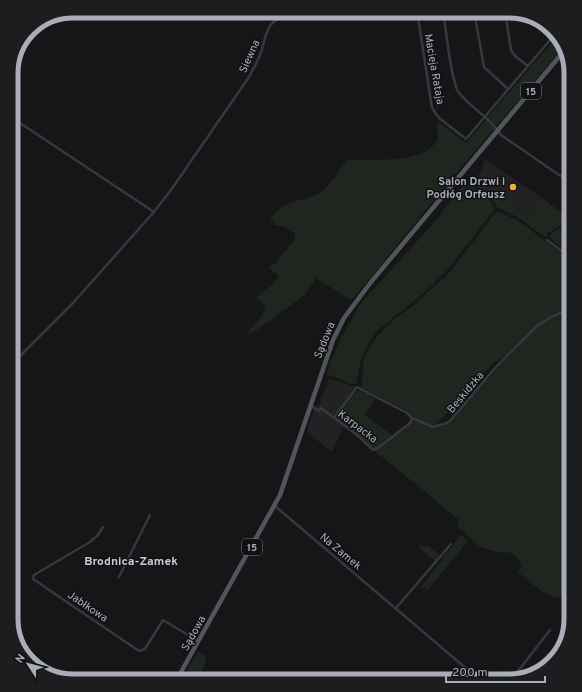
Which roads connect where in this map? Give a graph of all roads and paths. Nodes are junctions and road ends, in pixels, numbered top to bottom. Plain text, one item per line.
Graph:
1 (280, 18) edge
2 (349, 18) edge
3 (368, 18) edge
4 (418, 18) edge
5 (444, 18) edge
6 (475, 18) edge
7 (506, 18) edge
8 (552, 38) edge
9 (561, 55) edge
10 (528, 66) junction
11 (508, 89) junction
12 (485, 117) junction
13 (18, 121) edge
14 (498, 130) junction
15 (564, 177) edge
16 (154, 212) junction
17 (547, 240) dead end
18 (564, 253) edge
19 (564, 311) edge
20 (18, 358) edge
21 (311, 406) junction
22 (334, 418) junction
23 (412, 418) junction
24 (275, 506) junction
25 (150, 515) dead end
26 (103, 527) dead end
27 (451, 544) dead end
28 (119, 577) dead end
29 (396, 608) junction
30 (550, 630) dead end
31 (198, 641) junction
32 (180, 674) edge
33 (473, 674) edge
34 (516, 674) edge

1 - 16 street, Siewna
2 - 3 street, Siewna
4 - 12 street, Macieja Rataja
5 - 12 street
6 - 11 street
7 - 10 street
8 - 10 street
9 - 14 main road, Sądowa / 15
10 - 11 street
11 - 12 street
12 - 14 street
13 - 16 street
14 - 15 street
14 - 21 main road, Sądowa / 15
16 - 20 street, Siewna
17 - 18 street
19 - 23 street, Beskidzka
21 - 22 street, Karpacka
21 - 24 main road, Sądowa / 15
22 - 23 street, Beskidzka
22 - 23 street, Karpacka
24 - 29 street, Na Zamek
24 - 31 main road, Sądowa / 15
25 - 28 street
26 - 31 street, Jabłkowa
27 - 29 street
29 - 33 street, Na Zamek
30 - 34 street
31 - 32 main road, Sądowa / 15

